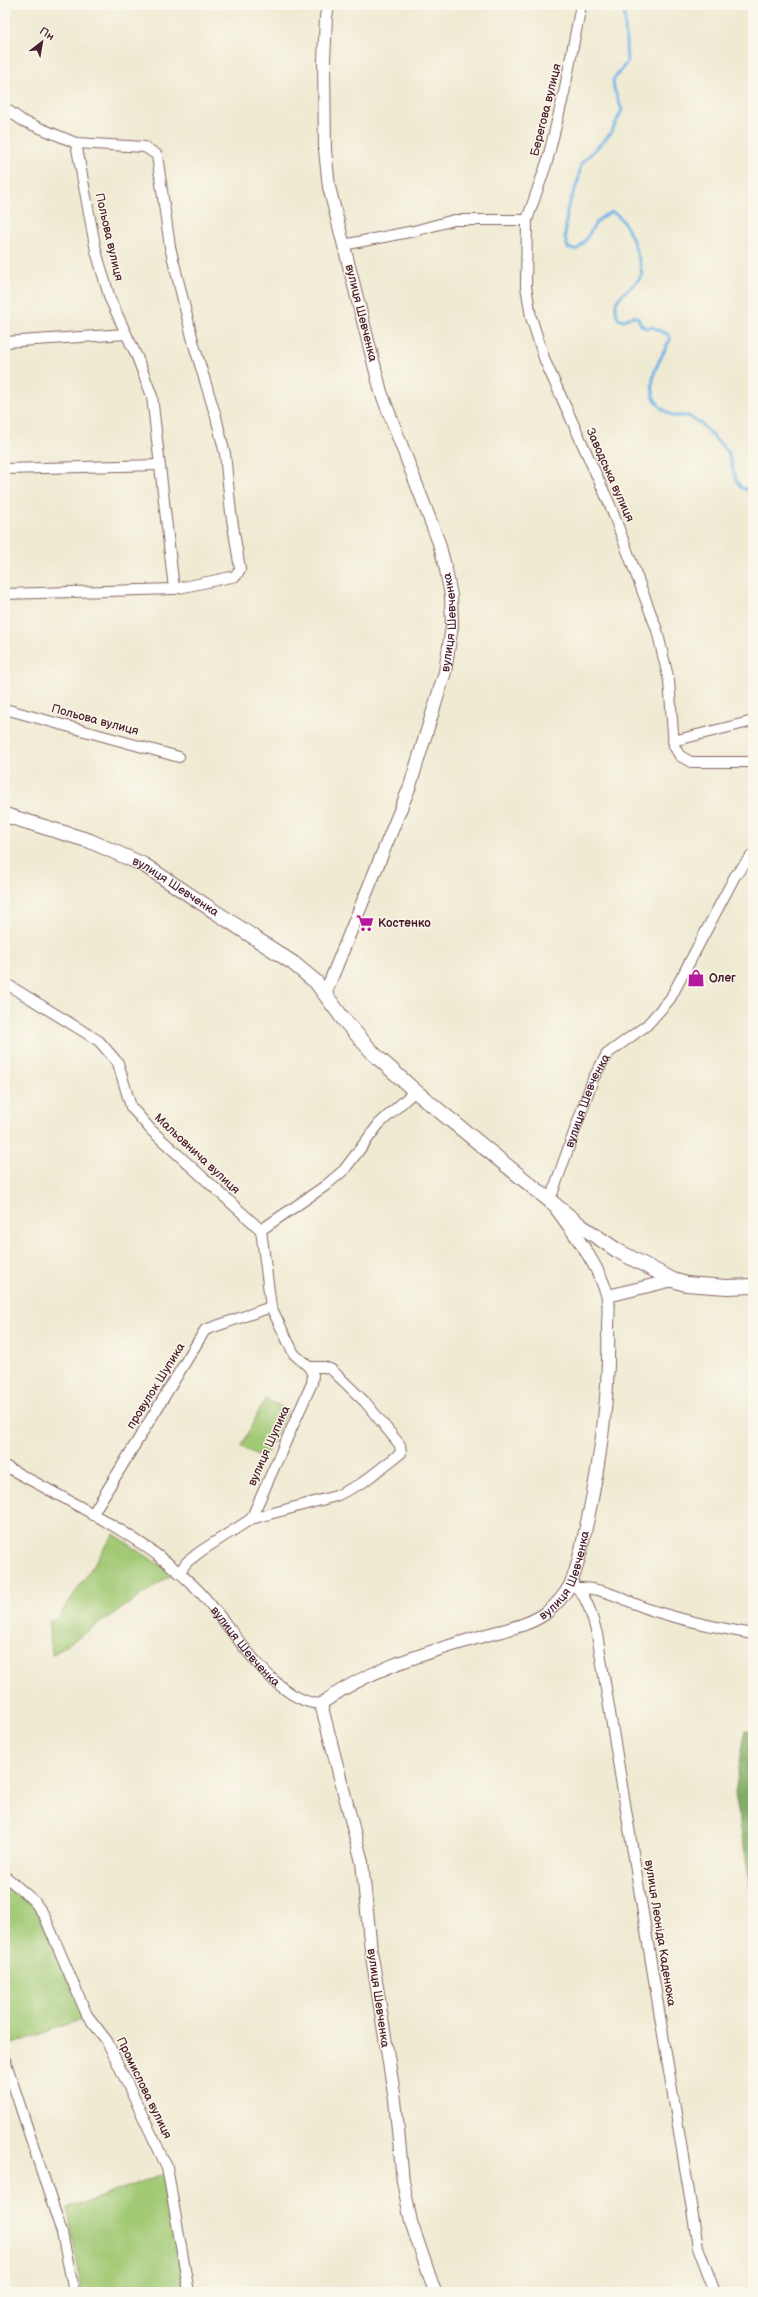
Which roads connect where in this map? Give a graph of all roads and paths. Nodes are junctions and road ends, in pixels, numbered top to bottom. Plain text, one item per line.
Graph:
1 (328, 5) edge
2 (581, 5) edge
3 (5, 108) edge
4 (76, 143) junction
5 (527, 220) junction
6 (343, 245) junction
7 (126, 334) junction
8 (5, 342) edge
9 (159, 465) junction
10 (5, 469) edge
11 (174, 589) junction
12 (5, 594) edge
13 (5, 709) edge
14 (753, 721) edge
15 (673, 741) junction
16 (179, 757) dead end
17 (753, 762) edge
18 (5, 815) edge
19 (753, 846) edge
20 (753, 854) edge
21 (735, 876) junction
22 (5, 983) edge
23 (325, 994) junction
24 (415, 1091) junction
25 (550, 1200) junction
26 (261, 1230) junction
27 (673, 1280) junction
28 (753, 1286) edge
29 (608, 1296) junction
30 (271, 1307) junction
31 (310, 1367) junction
32 (5, 1466) edge
33 (92, 1515) junction
34 (251, 1519) junction
35 (179, 1573) junction
36 (574, 1585) junction
37 (753, 1634) edge
38 (321, 1704) junction
39 (5, 1876) edge
40 (5, 2060) edge
41 (74, 2292) edge
42 (189, 2292) edge
43 (435, 2292) edge
44 (714, 2292) edge

1 - 6 street, вулиця Шевченка
2 - 5 street, Берегова вулиця
3 - 4 street
4 - 7 street, Польова вулиця
4 - 11 street
5 - 6 street
5 - 15 street, Заводська вулиця
6 - 23 street, вулиця Шевченка
7 - 8 street
7 - 9 street, Польова вулиця
9 - 10 street
9 - 11 street, Польова вулиця
11 - 12 street
13 - 16 street, Польова вулиця
14 - 15 street
15 - 17 street, Заводська вулиця
18 - 23 main road, вулиця Шевченка
19 - 21 street, вулиця Шевченка
20 - 21 street, вулиця Шевченка
21 - 25 street, вулиця Шевченка
22 - 26 street, Мальовнича вулиця
23 - 24 main road, вулиця Шевченка
24 - 25 main road, вулиця Шевченка
24 - 26 street
25 - 27 main road, вулиця Шевченка
25 - 29 street, вулиця Шевченка
26 - 30 street
27 - 28 main road, вулиця Шевченка
27 - 29 street, вулиця Шевченка
29 - 36 street, вулиця Шевченка
30 - 31 street
30 - 33 street, провулок Шупика
31 - 34 street, вулиця Шупика
31 - 34 street
32 - 33 street, вулиця Шевченка
33 - 35 street, вулиця Шевченка
34 - 35 street
35 - 38 street, вулиця Шевченка
36 - 37 street
36 - 38 street, вулиця Шевченка
36 - 44 street, вулиця Леоніда Каденюка
38 - 43 street, вулиця Шевченка
39 - 42 street, Промислова вулиця
40 - 41 street

